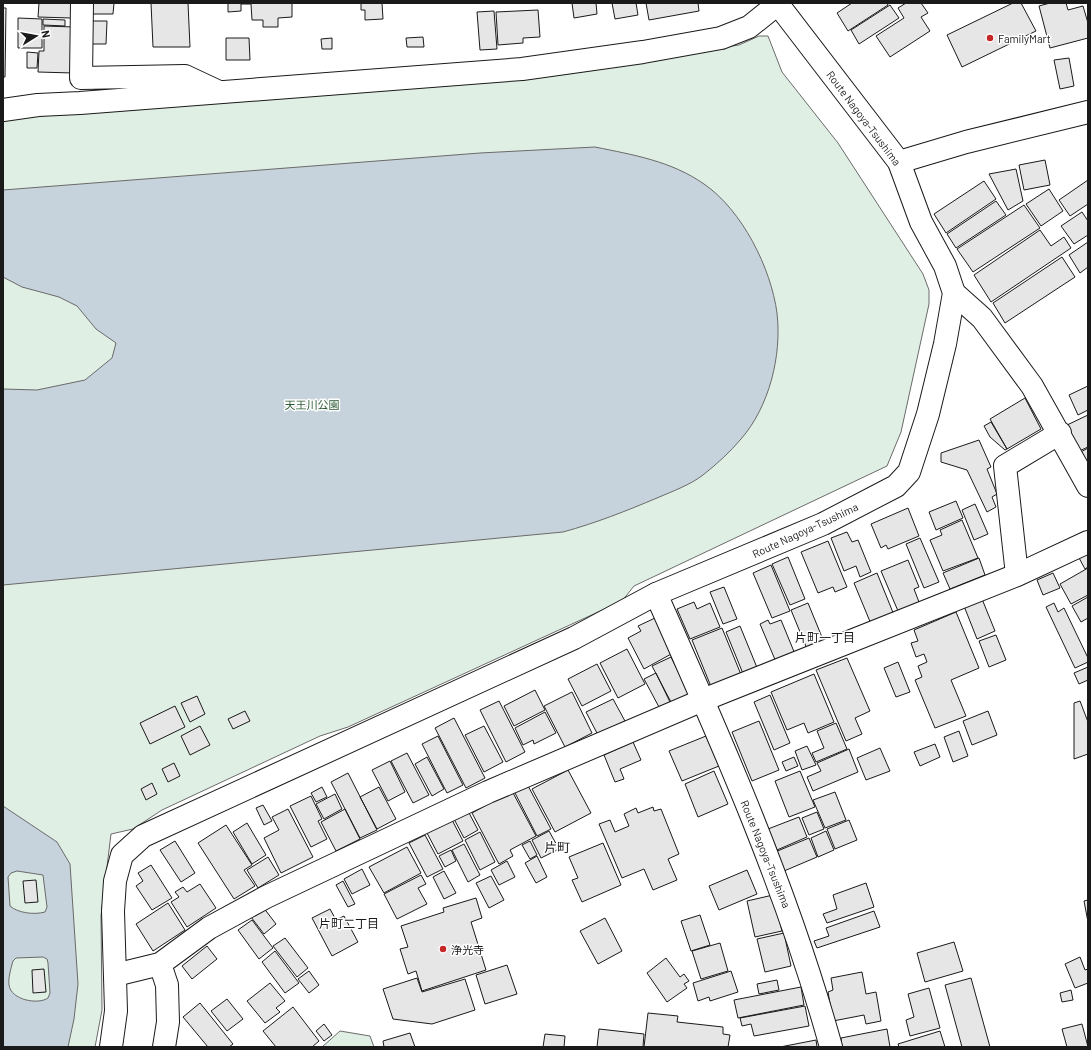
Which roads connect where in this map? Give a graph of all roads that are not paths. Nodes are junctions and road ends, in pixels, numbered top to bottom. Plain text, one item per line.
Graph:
1 (82, 3) edge
2 (778, 3) edge
3 (217, 92) junction
4 (3, 96) edge
5 (38, 105) junction
6 (3, 110) edge
7 (1088, 112) edge
8 (899, 162) junction
9 (954, 293) junction
10 (1060, 433) junction
11 (1088, 486) edge
12 (1088, 542) edge
13 (1017, 576) junction
14 (656, 594) junction
15 (703, 700) junction
16 (160, 964) junction
17 (115, 975) junction
18 (112, 1047) edge
19 (164, 1047) edge
20 (831, 1047) edge

1 - 3 street
2 - 3 street
2 - 8 street, Route Nagoya-Tsushima
3 - 5 street
4 - 5 street
5 - 6 street
7 - 8 street
8 - 9 street, Route Nagoya-Tsushima
9 - 10 street
9 - 14 street, Route Nagoya-Tsushima
10 - 11 street
10 - 13 street
12 - 13 street
13 - 15 street
14 - 15 street, Route Nagoya-Tsushima
14 - 17 street
15 - 16 street
15 - 20 street, Route Nagoya-Tsushima
16 - 17 street
16 - 19 street
17 - 18 street

